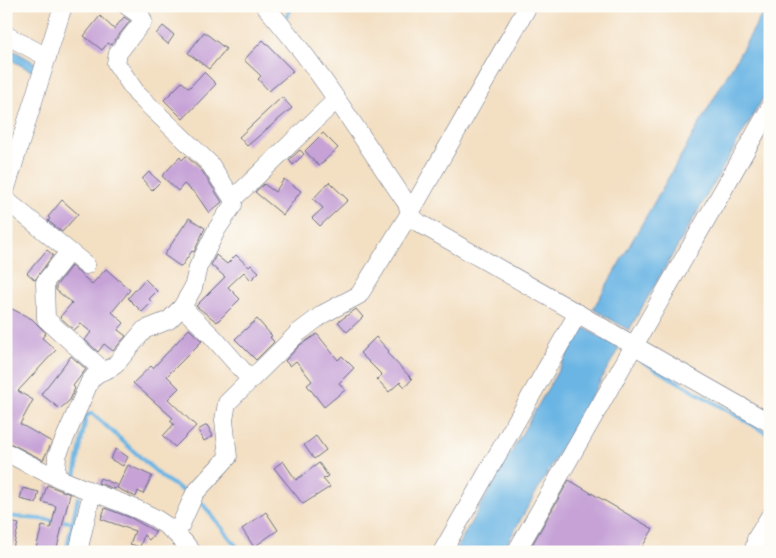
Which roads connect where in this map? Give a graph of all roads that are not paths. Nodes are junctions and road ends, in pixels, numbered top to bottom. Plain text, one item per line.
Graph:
1 (64, 6) edge
2 (127, 6) edge
3 (265, 6) edge
4 (528, 6) edge
5 (6, 35) edge
6 (47, 57) junction
7 (336, 100) junction
8 (770, 108) edge
9 (6, 188) edge
10 (233, 199) junction
11 (6, 200) edge
12 (410, 213) junction
13 (69, 252) junction
14 (86, 265) dead end
15 (182, 307) junction
16 (578, 313) junction
17 (634, 346) junction
18 (99, 371) junction
19 (250, 379) junction
20 (770, 423) edge
21 (6, 452) edge
22 (56, 476) junction
23 (92, 492) junction
24 (770, 516) edge
25 (177, 532) junction
26 (78, 552) edge
27 (192, 552) edge
28 (442, 552) edge
29 (516, 552) edge
30 (754, 552) edge

1 - 6 street
2 - 10 street
3 - 7 street
4 - 12 street
5 - 6 street
6 - 9 street
7 - 10 street
7 - 12 street
8 - 17 street
10 - 15 street
11 - 13 street
12 - 16 street
12 - 19 street
13 - 14 street
13 - 18 street
15 - 18 street
15 - 19 street
16 - 17 street
16 - 28 street
17 - 20 street
17 - 29 street
18 - 22 street
19 - 25 street
21 - 22 street
22 - 23 street
23 - 25 street
23 - 26 street
24 - 30 street
25 - 27 street

